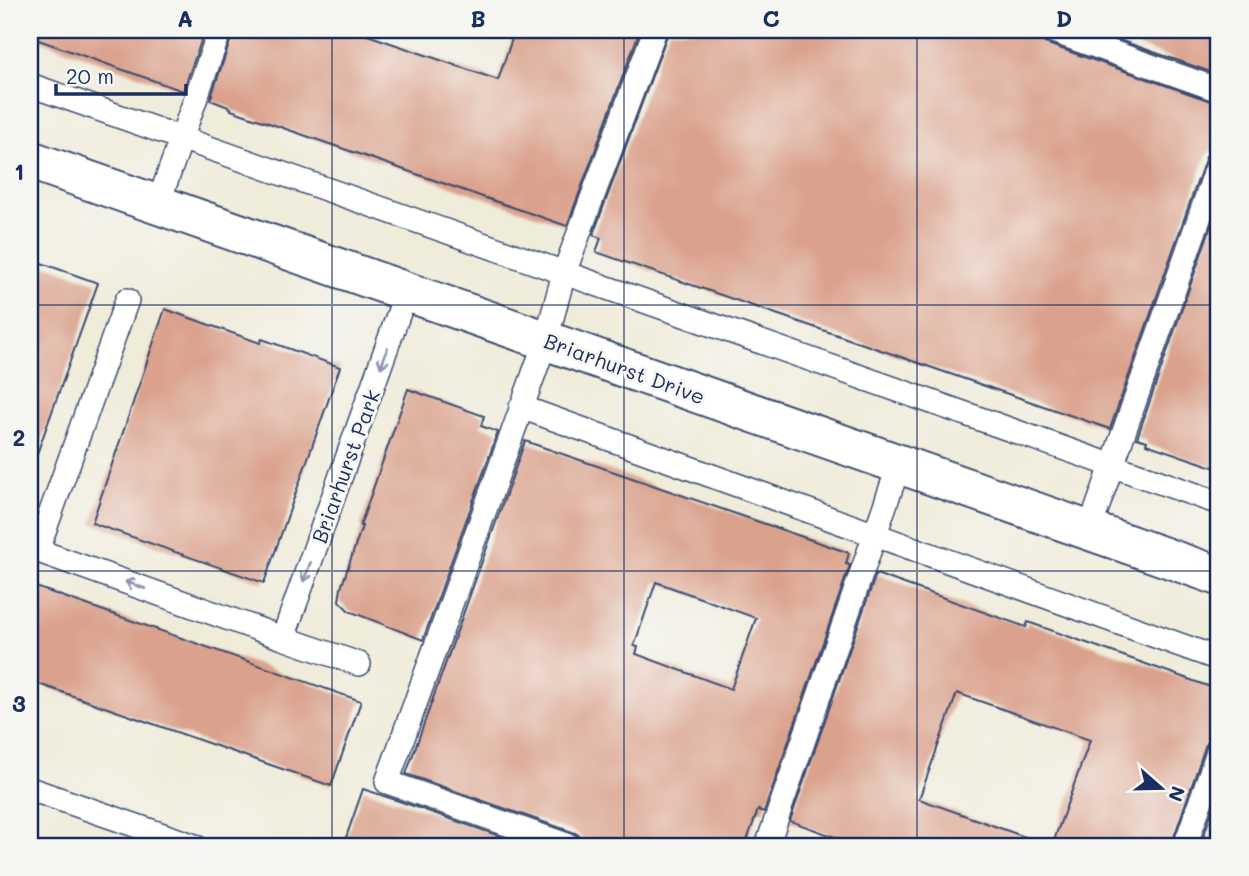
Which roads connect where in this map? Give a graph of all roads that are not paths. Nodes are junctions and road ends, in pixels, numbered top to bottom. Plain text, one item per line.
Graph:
1 (220, 30) edge
2 (655, 30) edge
3 (1050, 30) edge
4 (30, 85) edge
5 (1219, 90) edge
6 (181, 138) junction
7 (30, 160) edge
8 (1219, 162) edge
9 (158, 204) junction
10 (564, 273) junction
11 (407, 293) junction
12 (127, 300) dead end
13 (547, 340) junction
14 (521, 407) junction
15 (1113, 464) junction
16 (899, 465) junction
17 (1219, 503) edge
18 (1089, 531) junction
19 (876, 533) junction
20 (34, 549) edge
21 (1219, 576) edge
22 (283, 638) junction
23 (1219, 659) edge
24 (359, 664) dead end
25 (1219, 749) edge
26 (30, 789) edge
27 (195, 846) edge
28 (570, 846) edge
29 (767, 846) edge
30 (1185, 846) edge

1 - 6 lane
2 - 10 lane
3 - 5 lane
4 - 6 lane
6 - 9 lane
6 - 10 lane
7 - 9 street, Briarhurst Drive
8 - 15 lane
9 - 11 street, Briarhurst Drive
10 - 13 lane
10 - 15 lane
11 - 13 street, Briarhurst Drive
11 -> 22 lane, Briarhurst Park
12 - 20 lane
13 - 14 lane
13 - 16 street, Briarhurst Drive
14 - 19 lane
14 - 28 lane
15 - 17 lane
15 - 18 lane
16 - 18 street, Briarhurst Drive
16 - 19 lane
18 - 21 street, Briarhurst Drive
19 - 23 lane
19 - 29 lane
22 -> 20 lane
22 - 24 lane
25 - 30 lane
26 - 27 lane

